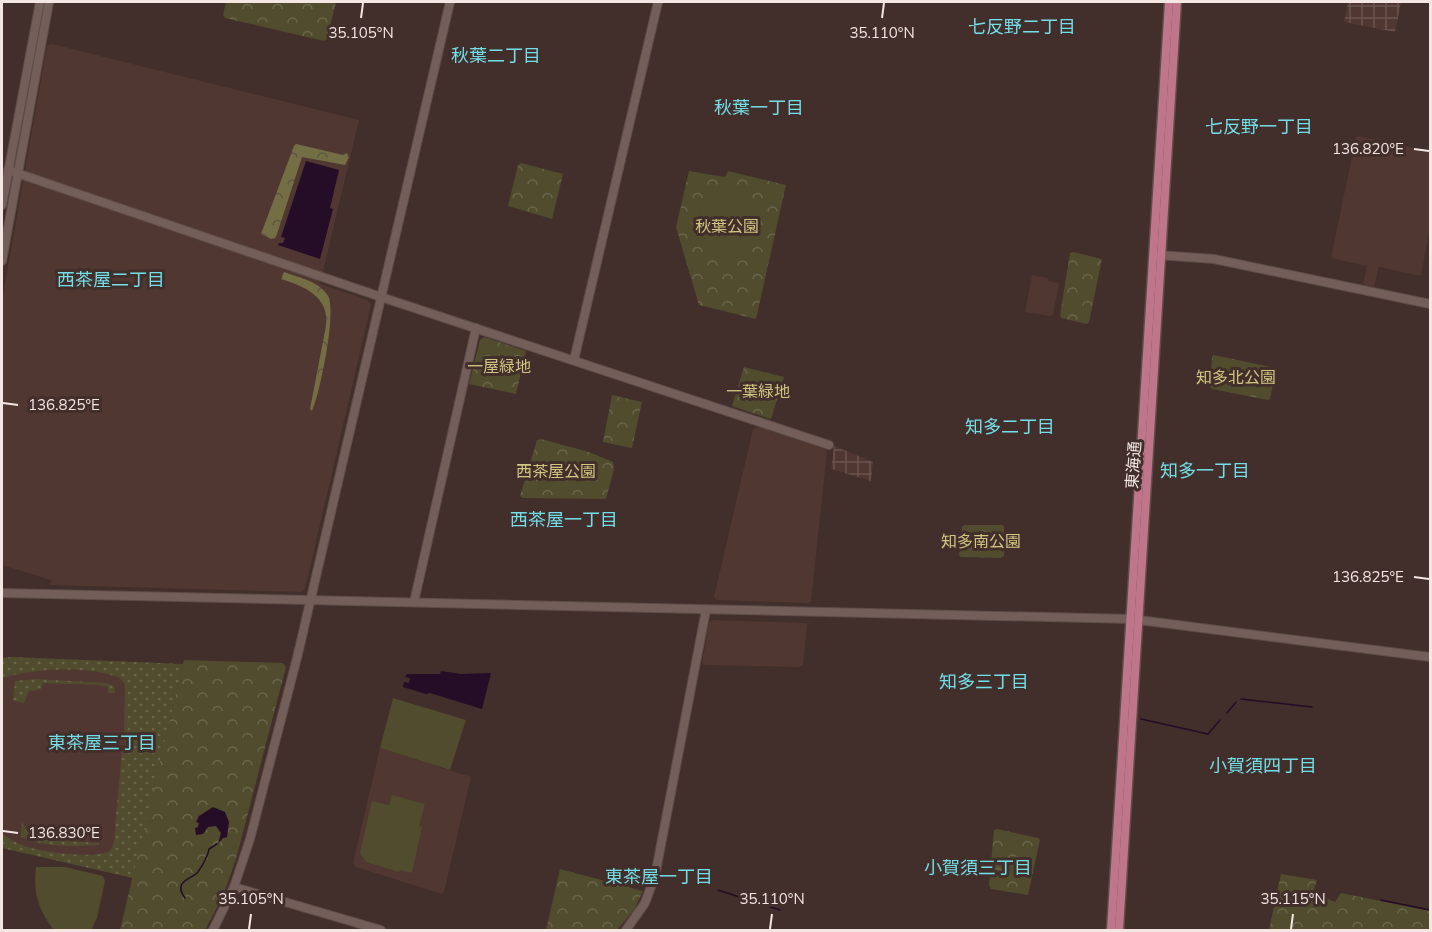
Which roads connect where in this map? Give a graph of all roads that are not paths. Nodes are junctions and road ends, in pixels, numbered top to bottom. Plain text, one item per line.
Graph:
1 (40, 2) edge
2 (49, 2) edge
3 (450, 2) edge
4 (658, 2) edge
5 (1168, 2) edge
6 (1177, 2) edge
7 (8, 170) junction
8 (19, 174) junction
9 (2, 205) edge
10 (1158, 255) junction
11 (2, 261) edge
12 (381, 297) junction
13 (1431, 303) edge
14 (476, 328) junction
15 (574, 360) junction
16 (829, 445) dead end
17 (2, 593) edge
18 (310, 601) junction
19 (414, 602) junction
20 (706, 610) junction
21 (1135, 620) junction
22 (1431, 657) edge
23 (234, 886) junction
24 (213, 930) edge
25 (381, 930) edge
26 (626, 930) edge
27 (1111, 930) edge
28 (1119, 930) edge

1 - 7 street
2 - 8 street
3 - 12 street
4 - 15 street
5 - 10 main road, 東海通
6 - 10 main road, 東海通
7 - 8 street
7 - 9 street
8 - 11 street
8 - 12 street
10 - 13 street
10 - 21 main road, 東海通
12 - 14 street
12 - 18 street
14 - 15 street
14 - 19 street
15 - 16 street
17 - 18 street
18 - 19 street
18 - 23 street
19 - 20 street
20 - 21 street
20 - 26 street
21 - 22 street
21 - 27 main road, 東海通
21 - 28 main road, 東海通
23 - 24 street
23 - 25 street

